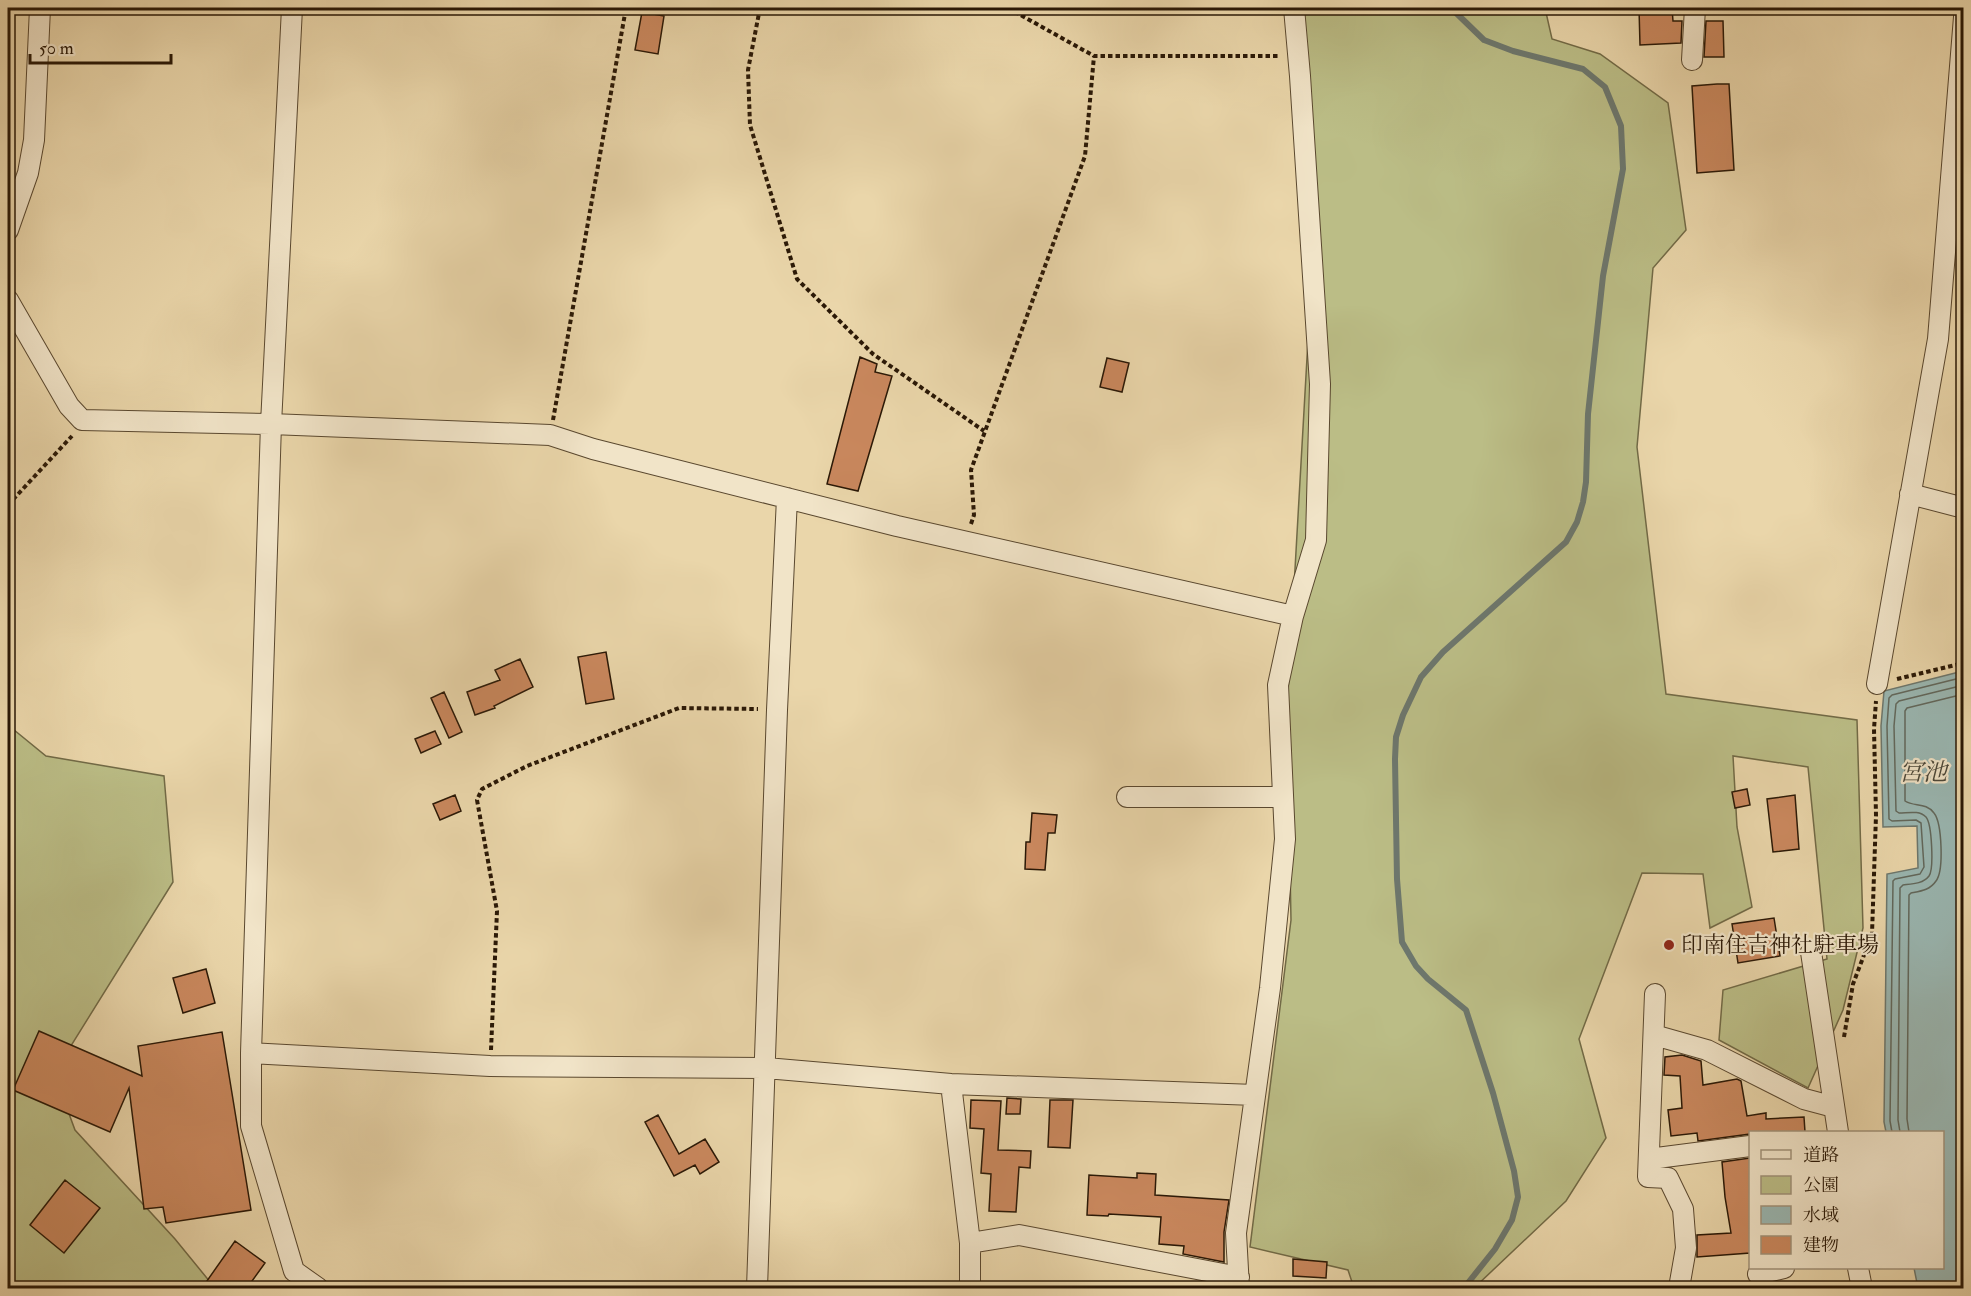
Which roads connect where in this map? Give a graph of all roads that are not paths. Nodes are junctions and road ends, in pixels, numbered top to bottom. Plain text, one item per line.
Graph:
1 (40, 8) edge
2 (292, 8) edge
3 (1293, 8) edge
4 (1695, 8) edge
5 (1964, 17) edge
6 (1692, 60) dead end
7 (1960, 101) edge
8 (8, 230) edge
9 (8, 300) edge
10 (272, 424) junction
11 (1910, 494) junction
12 (787, 498) junction
13 (1964, 508) edge
14 (1293, 616) junction
15 (1877, 684) road end
16 (1127, 797) dead end
17 (1283, 797) junction
18 (1811, 952) dead end
19 (1655, 993) dead end
20 (1654, 1035) junction
21 (250, 1053) junction
22 (766, 1068) junction
23 (951, 1084) junction
24 (1255, 1095) junction
25 (1834, 1107) junction
26 (1838, 1131) edge
27 (1749, 1146) edge
28 (1649, 1159) junction
29 (970, 1243) junction
30 (1780, 1269) edge
31 (1858, 1269) edge
32 (1758, 1275) dead end
33 (1239, 1283) edge
34 (318, 1288) edge
35 (757, 1288) edge
36 (970, 1288) edge
37 (1679, 1288) edge
38 (1862, 1288) edge

1 - 8 street
2 - 10 street
3 - 14 street
4 - 6 street
5 - 7 street
7 - 11 street
9 - 10 street
10 - 12 street
10 - 21 street
11 - 13 street
11 - 15 street
12 - 14 street
12 - 22 street
14 - 17 street
16 - 17 street
17 - 24 street
18 - 25 street
19 - 20 street
20 - 25 street
20 - 28 street
21 - 22 street
21 - 34 street
22 - 23 street
22 - 35 street
23 - 24 street
23 - 29 street
24 - 33 street
25 - 26 street
27 - 28 street
28 - 37 street
29 - 33 street
29 - 36 street
30 - 32 street
31 - 38 street

